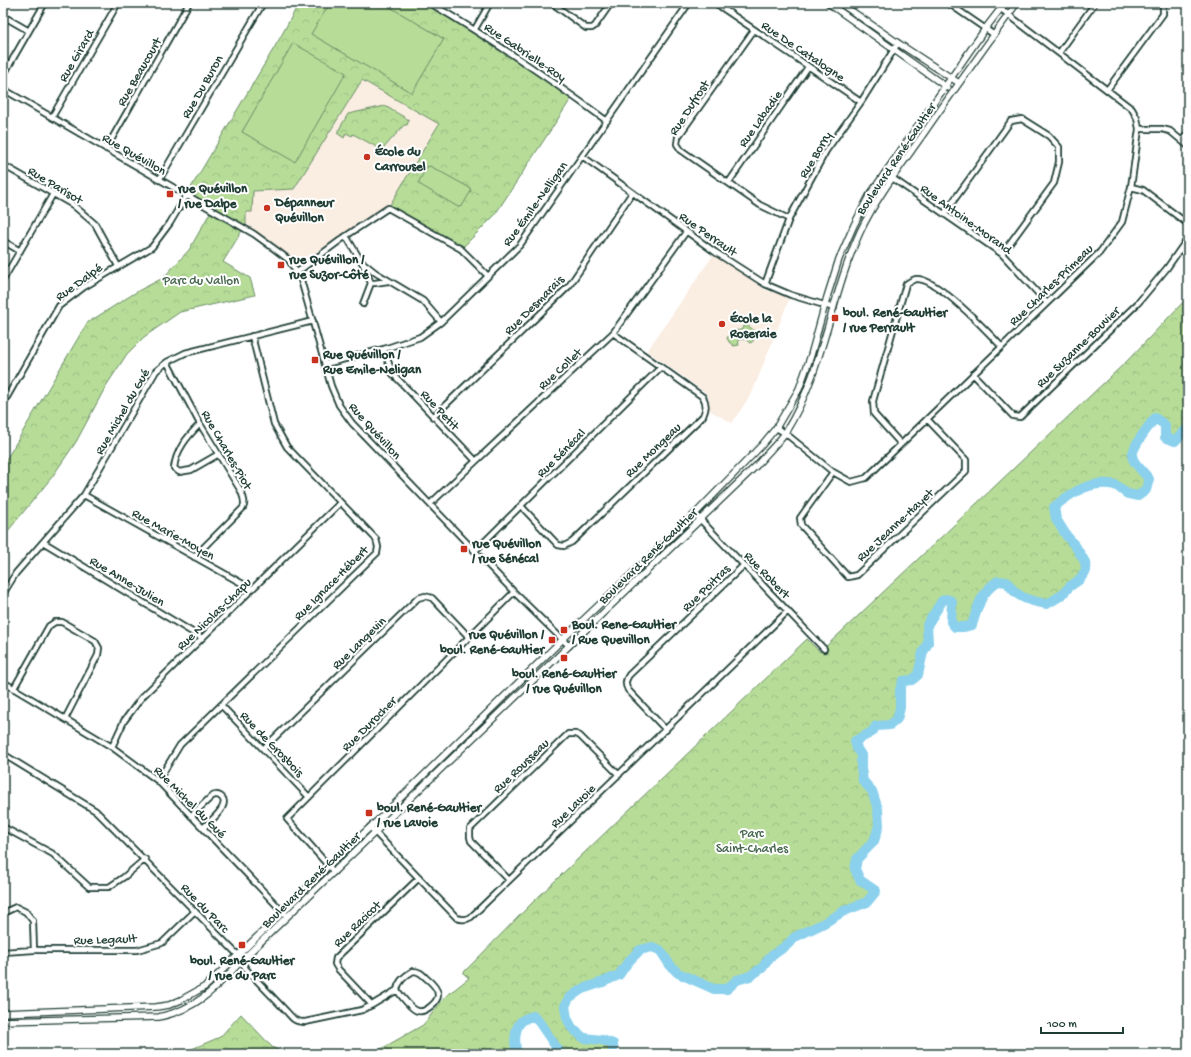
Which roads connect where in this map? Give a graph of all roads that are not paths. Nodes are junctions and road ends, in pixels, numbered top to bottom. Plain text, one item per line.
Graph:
1 (45, 3) edge
2 (118, 3) edge
3 (189, 3) edge
4 (263, 3) edge
5 (430, 3) edge
6 (490, 3) edge
7 (552, 3) edge
8 (611, 3) edge
9 (689, 3) edge
10 (715, 3) edge
11 (828, 3) edge
12 (840, 3) edge
13 (948, 3) edge
14 (1005, 3) edge
15 (1017, 3) edge
16 (1095, 3) edge
17 (1161, 3) edge
18 (1000, 9) junction
19 (1008, 14) junction
20 (3, 16) edge
21 (475, 29) junction
22 (985, 29) junction
23 (754, 30) junction
24 (29, 31) junction
25 (993, 34) junction
26 (898, 43) junction
27 (894, 50) junction
28 (1059, 53) junction
29 (808, 67) junction
30 (3, 76) edge
31 (952, 78) junction
32 (959, 83) junction
33 (946, 87) junction
34 (3, 89) edge
35 (1107, 90) junction
36 (953, 92) junction
37 (861, 102) junction
38 (52, 117) junction
39 (607, 121) junction
40 (1139, 129) junction
41 (1188, 133) edge
42 (1182, 141) junction
43 (1188, 146) edge
44 (106, 149) junction
45 (582, 156) junction
46 (3, 165) edge
47 (885, 173) junction
48 (892, 178) junction
49 (159, 180) junction
50 (729, 182) junction
51 (1131, 187) junction
52 (632, 193) junction
53 (53, 194) junction
54 (186, 196) junction
55 (944, 214) junction
56 (789, 219) junction
57 (1188, 224) edge
58 (686, 232) junction
59 (346, 236) junction
60 (1188, 238) edge
61 (3, 241) edge
62 (20, 251) junction
63 (1002, 254) junction
64 (361, 261) junction
65 (118, 266) junction
66 (296, 273) junction
67 (488, 276) junction
68 (3, 280) edge
69 (388, 280) junction
70 (371, 283) junction
71 (765, 284) junction
72 (1047, 303) junction
73 (363, 304) dead end
74 (825, 305) junction
75 (834, 308) junction
76 (313, 321) junction
77 (441, 322) junction
78 (613, 333) junction
79 (252, 336) junction
80 (1002, 347) junction
81 (384, 349) junction
82 (167, 362) junction
83 (325, 364) junction
84 (661, 367) junction
85 (973, 374) junction
86 (3, 404) edge
87 (433, 417) junction
88 (927, 419) junction
89 (200, 424) junction
90 (776, 428) junction
91 (785, 433) junction
92 (901, 444) junction
93 (217, 455) junction
94 (476, 461) junction
95 (833, 472) junction
96 (84, 495) junction
97 (340, 503) junction
98 (430, 504) junction
99 (521, 506) junction
100 (696, 514) junction
101 (700, 519) junction
102 (44, 542) junction
103 (475, 551) junction
104 (194, 557) junction
105 (744, 565) junction
106 (252, 589) junction
107 (514, 592) junction
108 (3, 594) edge
109 (788, 611) junction
110 (469, 637) junction
111 (202, 638) junction
112 (563, 639) junction
113 (569, 646) junction
114 (824, 649) dead end
115 (3, 682) edge
116 (14, 688) junction
117 (221, 705) junction
118 (65, 718) junction
119 (666, 730) junction
120 (112, 747) junction
121 (263, 749) junction
122 (3, 754) edge
123 (619, 775) junction
124 (158, 781) junction
125 (309, 796) junction
126 (192, 816) junction
127 (3, 827) edge
128 (370, 827) junction
129 (203, 828) junction
130 (375, 833) junction
131 (145, 859) junction
132 (328, 866) junction
133 (334, 872) junction
134 (419, 878) junction
135 (509, 880) junction
136 (194, 911) junction
137 (285, 914) junction
138 (3, 915) edge
139 (34, 950) junction
140 (3, 952) edge
141 (238, 955) junction
142 (241, 961) junction
143 (397, 990) junction
144 (372, 1005) junction
145 (3, 1013) edge
146 (3, 1022) edge

1 - 24 street
2 - 38 street, Rue Girard
3 - 44 street, Rue Beaucourt
4 - 49 street, Rue Du Buron
5 - 21 street, Rue Gabrielle-Roy
6 - 21 street
7 - 8 street
9 - 39 street, Rue Émile-Nelligan
10 - 23 street, Rue De Catalogne
11 - 27 street
12 - 26 street
13 - 22 street
14 - 18 street, Boulevard René-Gaultier
15 - 19 street, Boulevard René-Gaultier
16 - 28 street
17 - 35 street
18 - 19 street, Rue Charles-Primeau
18 - 22 street, Boulevard René-Gaultier
19 - 25 street, Boulevard René-Gaultier
19 - 28 street, Rue Charles-Primeau
20 - 24 street
21 - 39 street, Rue Gabrielle-Roy
22 - 25 street
22 - 31 street, Boulevard René-Gaultier
23 - 29 street, Rue De Catalogne
23 - 50 street, Rue Dufrost
24 - 30 street
25 - 32 street, Boulevard René-Gaultier
26 - 27 street, Rue Borry
26 - 31 street
27 - 33 street
27 - 37 street, Rue Borry
28 - 35 street, Rue Charles-Primeau
29 - 37 street, Rue De Catalogne
29 - 50 street, Rue Labadie
31 - 32 street
31 - 33 street, Boulevard René-Gaultier
32 - 36 street, Boulevard René-Gaultier
33 - 36 street
33 - 47 street, Boulevard René-Gaultier
34 - 38 street, Rue Quévillon
35 - 40 street, Rue Charles-Primeau
36 - 48 street, Boulevard René-Gaultier
37 - 56 street, Rue Borry
38 - 44 street, Rue Quévillon
39 - 45 street, Rue Émile-Nelligan
40 - 42 street
40 - 51 street, Rue Charles-Primeau
41 - 42 street
42 - 43 street
44 - 49 street, Rue Quévillon
45 - 52 street, Rue Perrault
45 - 67 street, Rue Émile-Nelligan
46 - 53 street, Rue Parisot
47 - 48 street, Rue Antoine-Morand
47 - 74 street, Boulevard René-Gaultier
48 - 55 street, Rue Antoine-Morand
48 - 75 street, Boulevard René-Gaultier
49 - 54 street, Rue Quévillon
50 - 56 street, Rue Dufrost
51 - 57 street
51 - 72 street, Rue Charles-Primeau
52 - 58 street, Rue Perrault
52 - 87 street, Rue Desmarais
53 - 62 street
53 - 65 street, Rue Parisot
54 - 65 street, Rue Dalpé
54 - 66 street, Rue Quévillon
55 - 63 street, Rue Antoine-Morand
55 - 63 street
56 - 71 street, Rue Borry
58 - 71 street, Rue Perrault
58 - 78 street, Rue Collet
59 - 64 street
59 - 66 street
59 - 67 street
60 - 85 street, Rue Suzanne-Bouvier
61 - 62 street
62 - 68 street
63 - 72 street, Rue Antoine-Morand
64 - 69 street
64 - 70 street
65 - 86 street, Rue Dalpé
66 - 76 street, Rue Quévillon
67 - 77 street, Rue Émile-Nelligan
69 - 70 street
69 - 77 street
70 - 73 street
71 - 74 street, Rue Perrault
72 - 80 street, Rue Charles-Primeau
74 - 75 street, Rue Perrault
74 - 90 street, Boulevard René-Gaultier
75 - 91 street, Boulevard René-Gaultier
76 - 79 street, Rue Michel du Gué
76 - 83 street, Rue Quévillon
77 - 81 street, Rue Émile-Nelligan
78 - 84 street, Rue Mongeau
78 - 94 street, Rue Collet
79 - 82 street, Rue Michel du Gué
79 - 97 street, Rue Ignace-Hébert
80 - 85 street, Rue Charles-Primeau
80 - 92 street
81 - 83 street, Rue Émile-Nelligan
81 - 87 street, Rue Petit
82 - 89 street, Rue Charles-Piot
82 - 96 street, Rue Michel du Gué
83 - 98 street, Rue Quévillon
84 - 99 street, Rue Sénécal
84 - 99 street, Rue Mongeau
85 - 88 street, Rue Charles-Primeau
87 - 94 street, Rue Petit
88 - 92 street, Rue Charles-Primeau
88 - 95 street, Rue Jeanne-Hayet
89 - 93 street, Rue Charles-Piot
89 - 93 street
90 - 91 street, Rue Charles-Primeau
90 - 100 street, Boulevard René-Gaultier
91 - 95 street, Rue Charles-Primeau
91 - 101 street, Boulevard René-Gaultier
92 - 95 street, Rue Charles-Primeau
93 - 104 street, Rue Charles-Piot
94 - 98 street, Rue Collet
96 - 102 street, Rue Michel du Gué
96 - 104 street, Rue Marie-Moyen
97 - 106 street, Rue Nicolas-Chapu
97 - 117 street, Rue Ignace-Hébert
98 - 103 street, Rue Quévillon
99 - 103 street, Rue Sénécal
100 - 101 street, Rue Robert
100 - 112 street, Boulevard René-Gaultier
101 - 105 street, Rue Robert
101 - 113 street, Boulevard René-Gaultier
102 - 108 street, Rue Michel du Gué
102 - 111 street, Rue Anne-Julien
103 - 107 street, Rue Quévillon
104 - 106 street, Rue Marie-Moyen
105 - 109 street, Rue Robert
105 - 119 street, Rue Poitras
106 - 111 street, Rue Nicolas-Chapu
107 - 110 street, Rue Durocher
107 - 112 street, Rue Quévillon
109 - 114 street, Rue Robert
109 - 119 street, Rue Lavoie
110 - 121 street, Rue Langevin
110 - 125 street, Rue Durocher
111 - 120 street, Rue Nicolas-Chapu
112 - 113 street, Rue Quévillon
112 - 128 street, Boulevard René-Gaultier
113 - 130 street, Boulevard René-Gaultier
115 - 116 street, Rue Michel du Gué
116 - 118 street, Rue Michel du Gué
116 - 118 street
117 - 121 street, Rue de Grosbois
117 - 124 street, Rue Ignace-Hébert
118 - 120 street, Rue Michel du Gué
119 - 123 street, Rue Lavoie
120 - 124 street, Rue Michel du Gué
121 - 125 street, Rue de Grosbois
122 - 131 street, Rue du Parc
123 - 135 street, Rue Lavoie
123 - 135 street, Rue Rousseau
124 - 126 street, Rue Michel du Gué
125 - 132 street, Rue Durocher
126 - 129 street, Rue Michel du Gué
126 - 129 street
127 - 131 street
128 - 130 street, Rue Lavoie
128 - 132 street, Boulevard René-Gaultier
129 - 137 street, Rue Michel du Gué
130 - 133 street, Boulevard René-Gaultier
130 - 134 street, Rue Lavoie
131 - 136 street, Rue du Parc
132 - 133 street, Rue Durocher
132 - 137 street, Boulevard René-Gaultier
133 - 137 street, Boulevard René-Gaultier
134 - 135 street, Rue Lavoie
134 - 144 street, Rue Racicot
136 - 139 street, Rue Legault
136 - 141 street, Rue du Parc
137 - 141 street, Boulevard René-Gaultier
137 - 142 street, Boulevard René-Gaultier
138 - 139 street
139 - 140 street, Rue Legault
141 - 142 street, Rue du Parc
141 - 145 street, Boulevard René-Gaultier
142 - 144 street, Rue du Parc
142 - 146 street, Boulevard René-Gaultier
143 - 143 street
143 - 144 street, Rue du Parc

